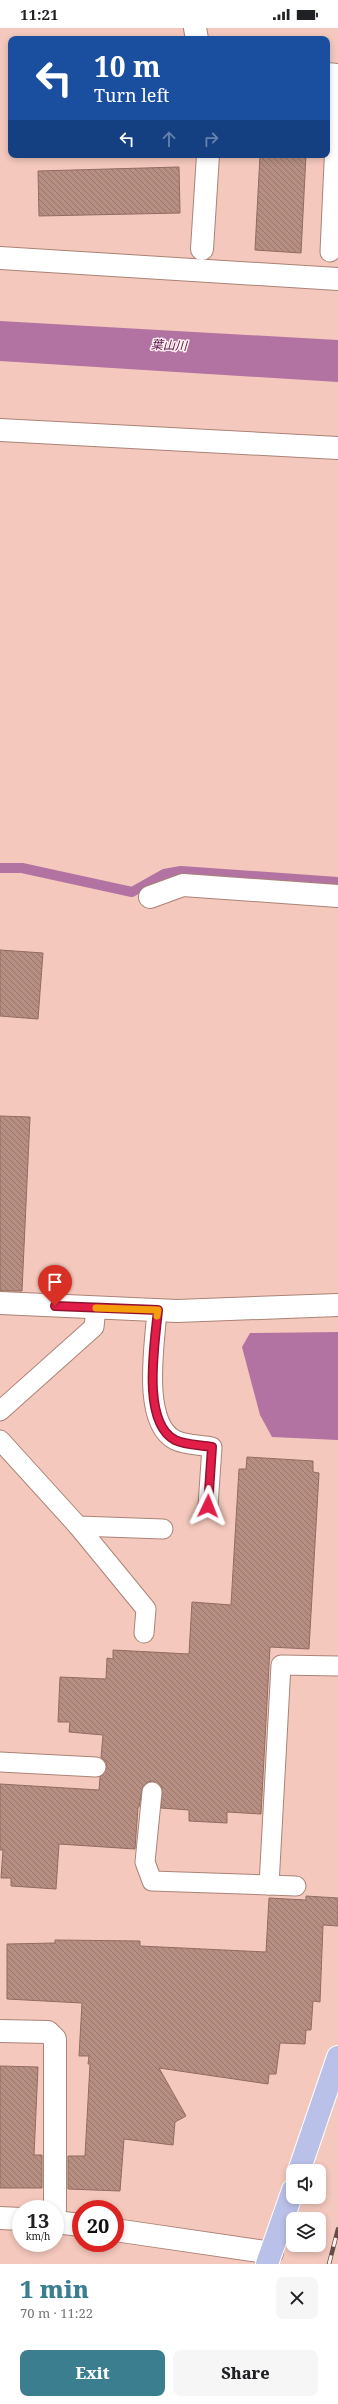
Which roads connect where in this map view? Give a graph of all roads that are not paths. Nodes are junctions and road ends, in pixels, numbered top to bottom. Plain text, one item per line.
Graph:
1 (338, 75) edge
2 (208, 158) edge
3 (202, 249) dead end
4 (330, 252) dead end
5 (0, 258) edge
6 (338, 279) edge
7 (0, 430) edge
8 (338, 448) edge
9 (338, 896) edge
10 (150, 897) dead end
11 (0, 1302) edge
12 (338, 1305) edge
13 (96, 1308) junction
14 (158, 1310) junction
15 (0, 1411) edge
16 (0, 1440) edge
17 (208, 1506) dead end
18 (78, 1526) junction
19 (163, 1529) dead end
20 (144, 1633) dead end
21 (338, 1666) edge
22 (0, 1762) edge
23 (96, 1767) dead end
24 (152, 1792) dead end
25 (269, 1885) junction
26 (296, 1886) dead end
27 (0, 2031) edge
28 (338, 2057) edge
29 (302, 2164) edge
30 (55, 2200) edge
31 (288, 2204) edge
32 (0, 2218) edge
33 (12, 2219) edge
34 (124, 2232) edge
35 (270, 2258) edge

1 - 4 lane
2 - 3 street
5 - 6 street
7 - 8 street
9 - 10 street
11 - 13 street
12 - 14 street
13 - 14 street
13 - 15 lane
14 - 17 lane
16 - 18 lane
18 - 19 lane
18 - 20 lane
21 - 25 lane
22 - 23 lane
24 - 25 lane
25 - 26 lane
27 - 30 street
28 - 29 main road
31 - 35 main road
32 - 33 street
34 - 35 street

